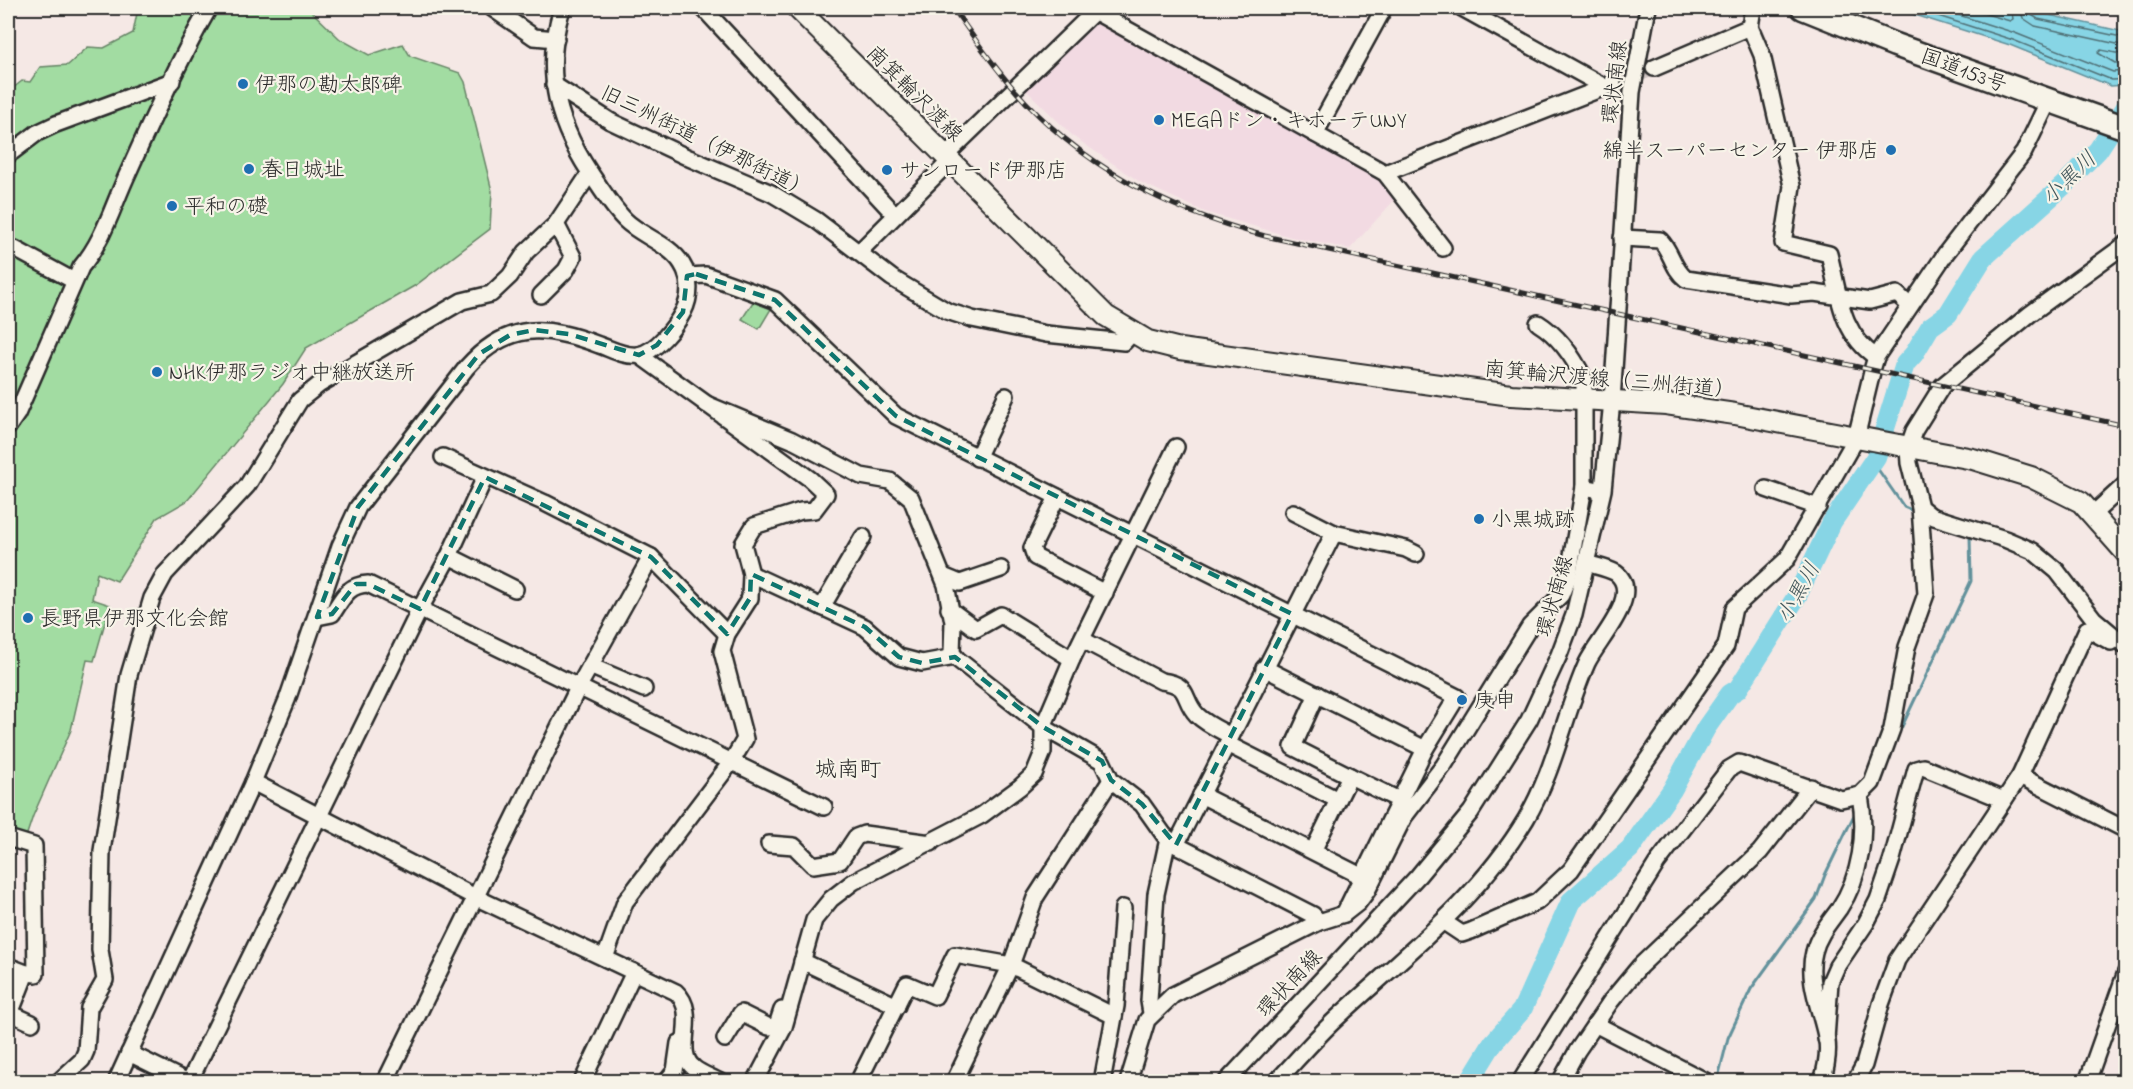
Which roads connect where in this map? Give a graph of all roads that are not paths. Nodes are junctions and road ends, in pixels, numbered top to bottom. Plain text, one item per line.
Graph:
1 (209, 8) edge
2 (492, 8) edge
3 (562, 8) edge
4 (703, 8) edge
5 (797, 8) edge
6 (1384, 8) edge
7 (1462, 8) edge
8 (1648, 8) edge
9 (1753, 8) edge
10 (1803, 8) edge
11 (1096, 9) edge
12 (1750, 27) junction
13 (556, 39) junction
14 (1654, 68) tunnel mouth
15 (172, 81) junction
16 (554, 85) junction
17 (2055, 102) junction
18 (2126, 128) edge
19 (1315, 135) junction
20 (8, 155) edge
21 (948, 159) junction
22 (590, 173) junction
23 (1385, 173) junction
24 (895, 215) junction
25 (556, 224) junction
26 (1622, 238) junction
27 (2126, 244) edge
28 (8, 247) edge
29 (1443, 248) dead end
30 (860, 251) junction
31 (687, 276) junction
32 (74, 281) junction
33 (541, 295) dead end
34 (1840, 296) junction
35 (1910, 306) junction
36 (1538, 323) dead end
37 (1132, 333) junction
38 (639, 355) junction
39 (1874, 366) junction
40 (1006, 396) dead end
41 (1585, 399) junction
42 (1612, 400) junction
43 (706, 405) junction
44 (8, 427) edge
45 (1859, 439) junction
46 (1176, 447) dead end
47 (1905, 448) junction
48 (443, 457) dead end
49 (977, 458) junction
50 (485, 477) junction
51 (2126, 484) edge
52 (1584, 487) junction
53 (1766, 489) dead end
54 (1603, 490) junction
55 (1057, 497) junction
56 (1818, 507) junction
57 (1920, 507) junction
58 (1293, 512) dead end
59 (2093, 514) junction
60 (1334, 532) junction
61 (1133, 535) junction
62 (863, 537) dead end
63 (2126, 553) edge
64 (1416, 554) dead end
65 (449, 556) junction
66 (651, 557) junction
67 (1586, 563) junction
68 (1001, 569) dead end
69 (751, 574) junction
70 (942, 576) junction
71 (514, 589) dead end
72 (1105, 593) junction
73 (822, 607) junction
74 (420, 609) junction
75 (949, 609) junction
76 (1292, 614) junction
77 (317, 617) junction
78 (727, 634) junction
79 (1083, 640) junction
80 (2120, 641) edge
81 (955, 657) junction
82 (1072, 659) junction
83 (590, 666) junction
84 (1264, 668) junction
85 (579, 686) junction
86 (644, 690) dead end
87 (1317, 694) junction
88 (1043, 727) junction
89 (1229, 740) junction
90 (1293, 747) junction
91 (1425, 750) junction
92 (732, 761) junction
93 (1280, 771) junction
94 (1350, 776) junction
95 (2020, 776) junction
96 (1111, 780) junction
97 (253, 782) junction
98 (1811, 787) junction
99 (1201, 795) junction
100 (1860, 795) junction
101 (1338, 800) junction
102 (1399, 800) junction
103 (2004, 800) junction
104 (824, 807) dead end
105 (318, 818) junction
106 (2126, 830) edge
107 (8, 838) edge
108 (1172, 842) junction
109 (931, 843) junction
110 (769, 844) dead end
111 (1313, 851) junction
112 (1360, 876) junction
113 (476, 897) junction
114 (1122, 908) dead end
115 (1344, 914) junction
116 (1319, 922) junction
117 (1444, 922) junction
118 (605, 958) junction
119 (802, 961) junction
120 (1011, 965) junction
121 (8, 966) edge
122 (634, 972) junction
123 (2126, 972) edge
124 (26, 973) junction
125 (797, 978) junction
126 (897, 1006) junction
127 (1151, 1013) junction
128 (9, 1016) edge
129 (1114, 1016) junction
130 (32, 1023) dead end
131 (1595, 1024) junction
132 (686, 1025) junction
133 (725, 1039) dead end
134 (1826, 1039) junction
135 (129, 1053) junction
136 (1523, 1080) edge
137 (58, 1082) edge
138 (116, 1082) edge
139 (189, 1082) edge
140 (385, 1082) edge
141 (582, 1082) edge
142 (666, 1082) edge
143 (720, 1082) edge
144 (755, 1082) edge
145 (858, 1082) edge
146 (954, 1082) edge
147 (1102, 1082) edge
148 (1128, 1082) edge
149 (1226, 1082) edge
150 (1276, 1082) edge
151 (1560, 1082) edge
152 (1707, 1082) edge
153 (1822, 1082) edge
154 (1855, 1082) edge
155 (2087, 1082) edge

1 - 15 street
2 - 13 street
3 - 13 street
4 - 24 street
5 - 21 main road, 南箕輪沢渡線
6 - 19 street
7 - 23 street
8 - 26 street, 環状南線
9 - 12 street
10 - 17 highway, 国道153号
11 - 19 street
11 - 21 street
12 - 14 street
12 - 34 street
13 - 16 street
15 - 20 street
15 - 32 street
16 - 22 street
16 - 30 street, 旧三州街道（伊那街道）
17 - 18 highway, 国道153号
17 - 35 street
19 - 23 street
21 - 24 street
21 - 37 main road, 南箕輪沢渡線
22 - 25 street
22 - 31 street
23 - 29 street
24 - 30 street
25 - 33 street
25 - 137 street
26 - 34 street
26 - 42 street, 環状南線
27 - 47 street
28 - 32 street
30 - 37 street, 旧三州街道（伊那街道）
31 - 38 street
31 - 49 street
32 - 44 street
34 - 35 street
34 - 39 street
35 - 39 street
36 - 41 street
37 - 41 main road, 南箕輪沢渡線（三州街道）
38 - 43 street
38 - 77 street
39 - 45 street
40 - 49 street
41 - 42 main road, 南箕輪沢渡線（三州街道）
41 - 52 street
42 - 45 main road, 南箕輪沢渡線（三州街道）
42 - 54 street, 環状南線
43 - 69 street
43 - 70 street
45 - 47 main road, 南箕輪沢渡線（三州街道）
45 - 56 street
46 - 61 street
47 - 57 street
47 - 59 main road, 南箕輪沢渡線（三州街道）
48 - 50 street
49 - 55 street
50 - 65 street
50 - 66 street
51 - 59 street
52 - 54 street
52 - 115 street
53 - 56 street
54 - 67 street, 環状南線
55 - 61 street
55 - 72 street
56 - 117 street
57 - 80 street
57 - 100 street
58 - 60 street
59 - 63 main road, 南箕輪沢渡線（三州街道）
60 - 64 street
60 - 76 street
61 - 72 street
61 - 76 street
62 - 73 street
65 - 71 street
65 - 74 street
66 - 78 street
66 - 83 street
67 - 117 street
67 - 149 street, 環状南線
68 - 70 street
69 - 73 street
69 - 78 street
70 - 75 street
72 - 79 street
73 - 81 street
74 - 77 street
74 - 85 street
74 - 105 street
75 - 81 street
75 - 82 street
76 - 84 street
76 - 91 street
77 - 97 street
78 - 92 street
79 - 82 street
79 - 89 street
80 - 95 street
81 - 88 street
82 - 88 street
83 - 85 street
83 - 86 street
84 - 87 street
84 - 89 street
85 - 92 street
85 - 113 street
87 - 90 street
87 - 91 street
88 - 96 street
88 - 109 street
89 - 93 street
89 - 99 street
90 - 93 street
90 - 94 street
91 - 102 street
92 - 104 street
92 - 118 street
93 - 101 street
94 - 101 street
94 - 102 street
95 - 103 street
95 - 106 street
96 - 108 street
96 - 120 street
97 - 105 street
97 - 135 street
98 - 100 street
98 - 131 street
98 - 136 street
99 - 108 street
99 - 111 street
100 - 134 street
101 - 111 street
102 - 112 street
103 - 134 street
103 - 154 street
105 - 113 street
105 - 139 street
107 - 124 street
108 - 116 street
108 - 127 street
109 - 110 street
109 - 119 street
111 - 112 street
112 - 115 street
113 - 118 street
113 - 140 street
114 - 129 street
115 - 116 street
116 - 127 street
117 - 150 street
118 - 122 street
119 - 125 street
119 - 126 street
120 - 126 street
120 - 129 street
120 - 146 street
121 - 124 street
122 - 132 street
122 - 141 street
123 - 155 street
124 - 128 street
125 - 133 street
125 - 144 street
126 - 145 street
127 - 148 street
128 - 130 street
129 - 147 street
131 - 151 street
131 - 152 street
132 - 142 street
132 - 143 street
134 - 153 street
135 - 138 street
135 - 139 street

